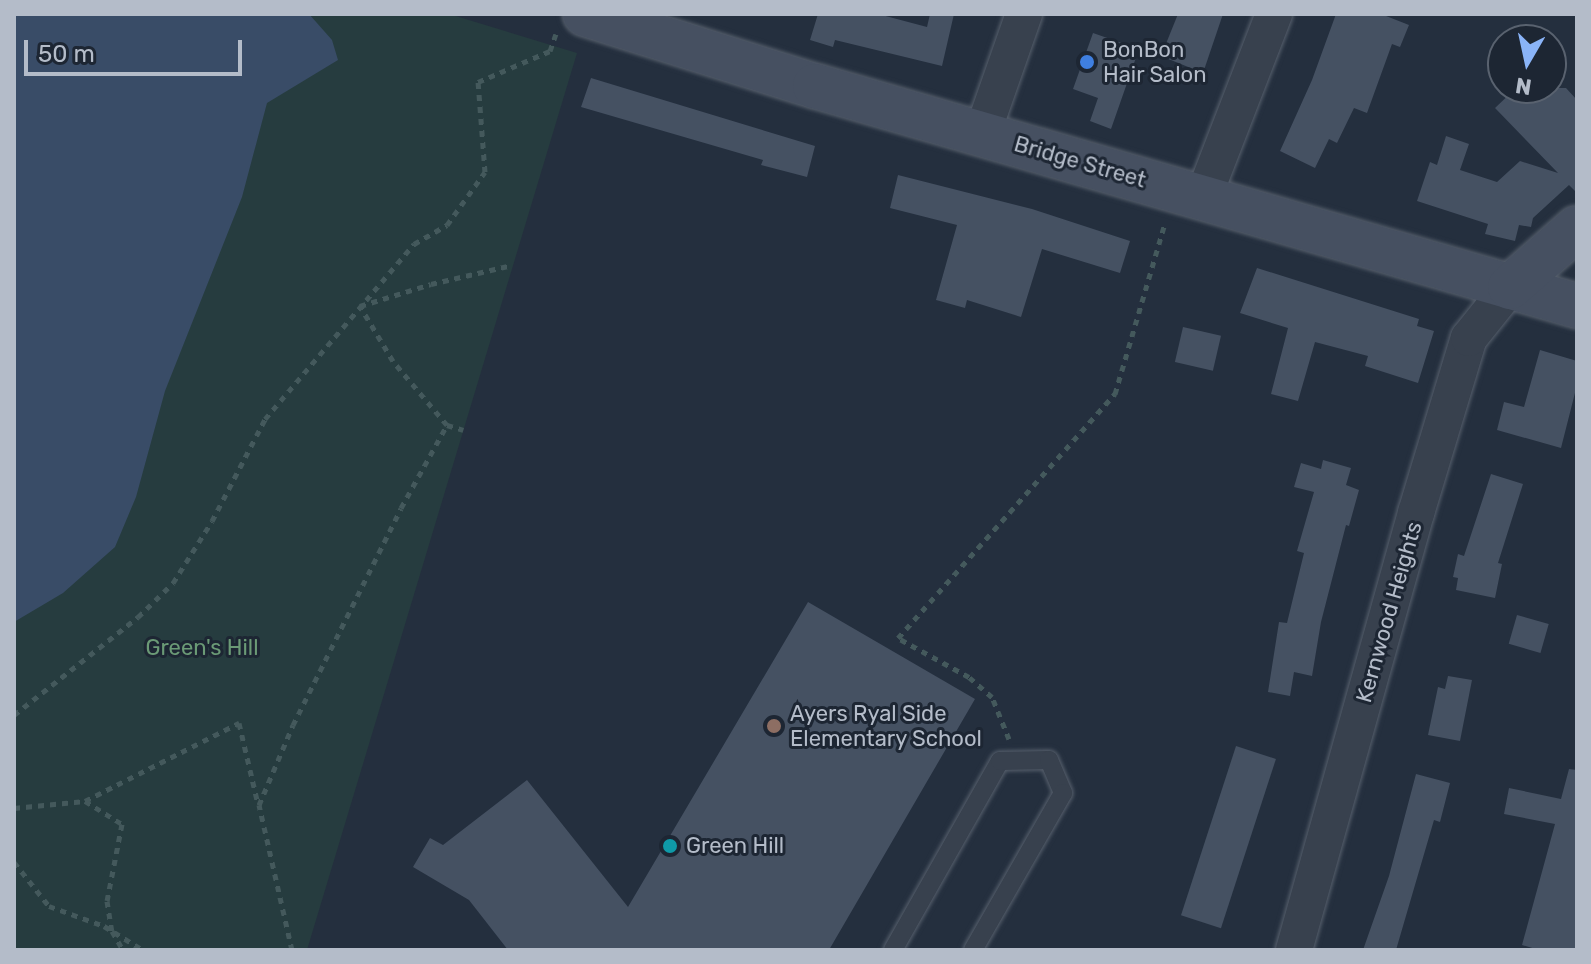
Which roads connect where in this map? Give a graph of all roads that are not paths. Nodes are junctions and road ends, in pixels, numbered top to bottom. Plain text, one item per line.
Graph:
1 (1024, 14) edge
2 (1274, 14) edge
3 (572, 19) edge
4 (982, 134) junction
5 (1203, 198) junction
6 (1577, 228) edge
7 (1510, 287) junction
8 (1577, 306) edge
9 (893, 950) edge
10 (973, 950) edge
11 (1294, 950) edge

1 - 4 street
2 - 5 street
3 - 4 main road, Bridge Street
4 - 5 main road, Bridge Street
5 - 7 main road, Bridge Street
6 - 7 main road
7 - 8 main road, Bridge Street
7 - 11 street, Kernwood Heights
9 - 10 lane

